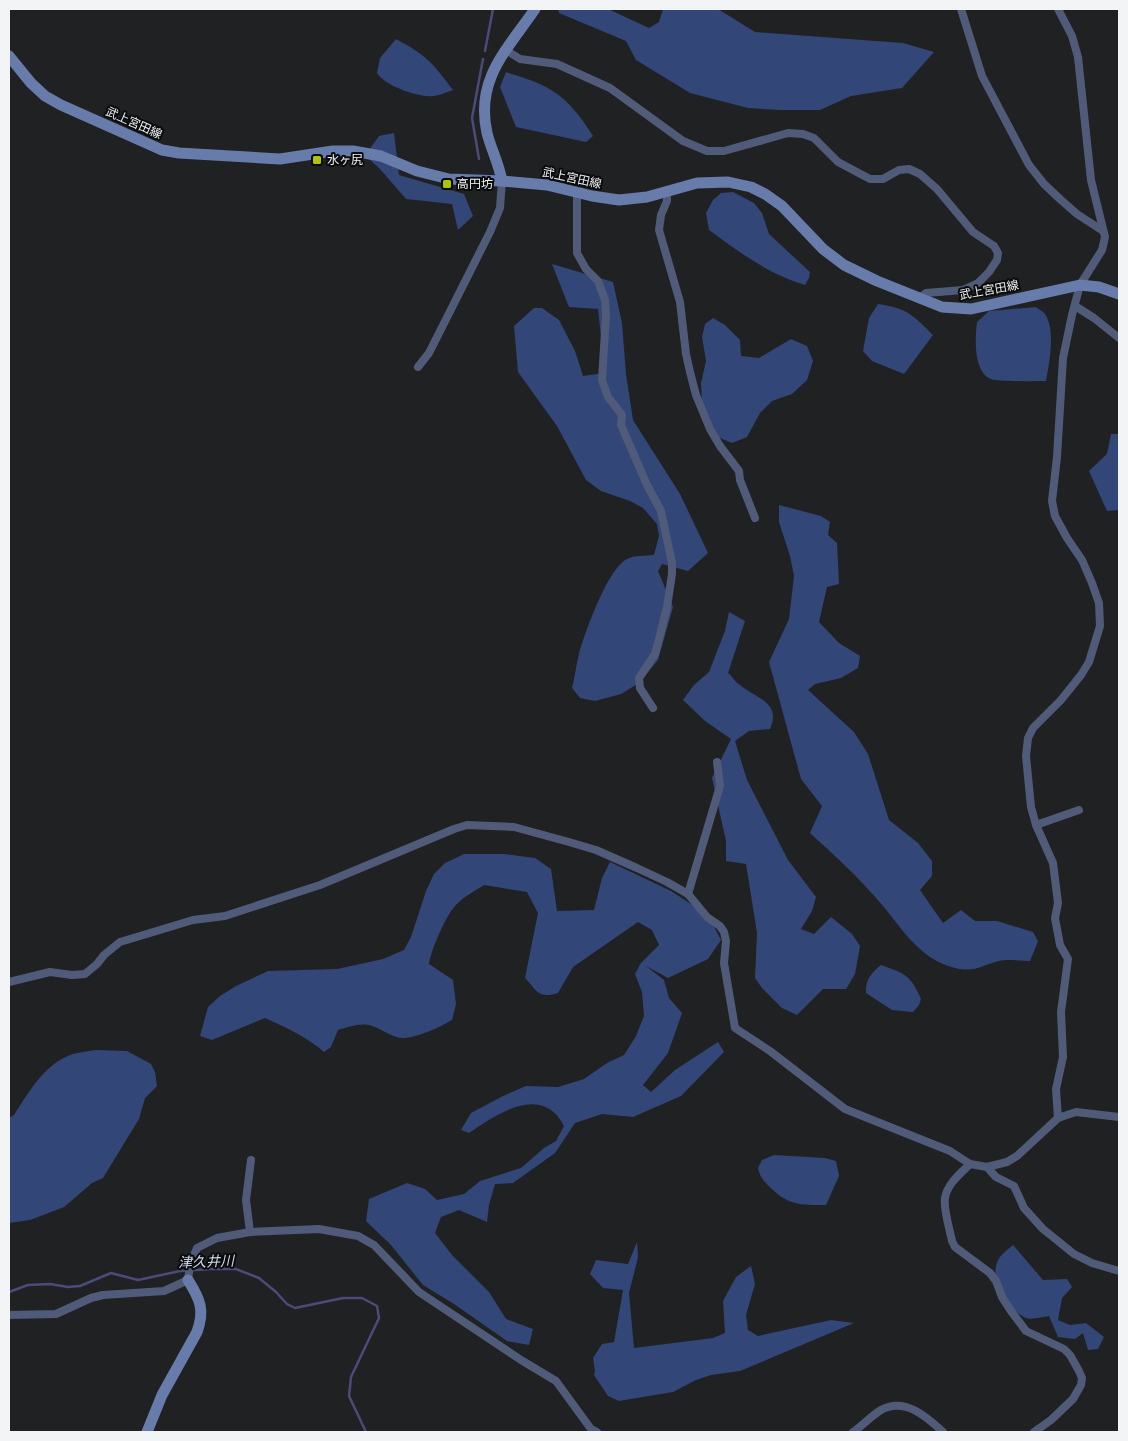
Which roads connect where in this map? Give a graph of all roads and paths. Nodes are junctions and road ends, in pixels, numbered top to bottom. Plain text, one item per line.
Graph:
1 (535, 9) edge
2 (961, 9) edge
3 (1058, 9) edge
4 (506, 50) junction
5 (9, 56) edge
6 (502, 181) junction
7 (667, 192) junction
8 (577, 193) junction
9 (1103, 231) junction
10 (1080, 285) junction
11 (1119, 294) edge
12 (919, 299) junction
13 (1075, 306) junction
14 (1119, 338) edge
15 (418, 367) dead end
16 (756, 518) dead end
17 (652, 708) dead end
18 (717, 762) dead end
19 (1080, 810) dead end
20 (1036, 825) junction
21 (688, 894) junction
22 (9, 982) edge
23 (1119, 1117) edge
24 (1058, 1118) junction
25 (251, 1160) dead end
26 (970, 1164) junction
27 (987, 1167) junction
28 (250, 1232) junction
29 (1119, 1271) edge
30 (188, 1280) junction
31 (9, 1315) edge
32 (147, 1432) edge
33 (597, 1432) edge
34 (853, 1432) edge
35 (943, 1432) edge
36 (1034, 1432) edge

1 - 4 main road
2 - 9 street
3 - 9 street
4 - 6 main road
4 - 12 street
5 - 6 main road, 武上宮田線
6 - 8 main road, 武上宮田線
6 - 15 street
7 - 8 main road, 武上宮田線
7 - 12 main road, 武上宮田線
7 - 16 street
8 - 17 street
9 - 10 street
10 - 11 main road, 武上宮田線
10 - 12 main road, 武上宮田線
10 - 13 street
13 - 14 street
13 - 20 street
18 - 21 street
19 - 20 street
20 - 24 street
21 - 22 street
21 - 26 street
23 - 24 street
24 - 27 street
25 - 28 street
26 - 27 street
26 - 36 street
27 - 29 street
28 - 30 street
28 - 33 street
30 - 31 street
30 - 32 main road
34 - 35 street

